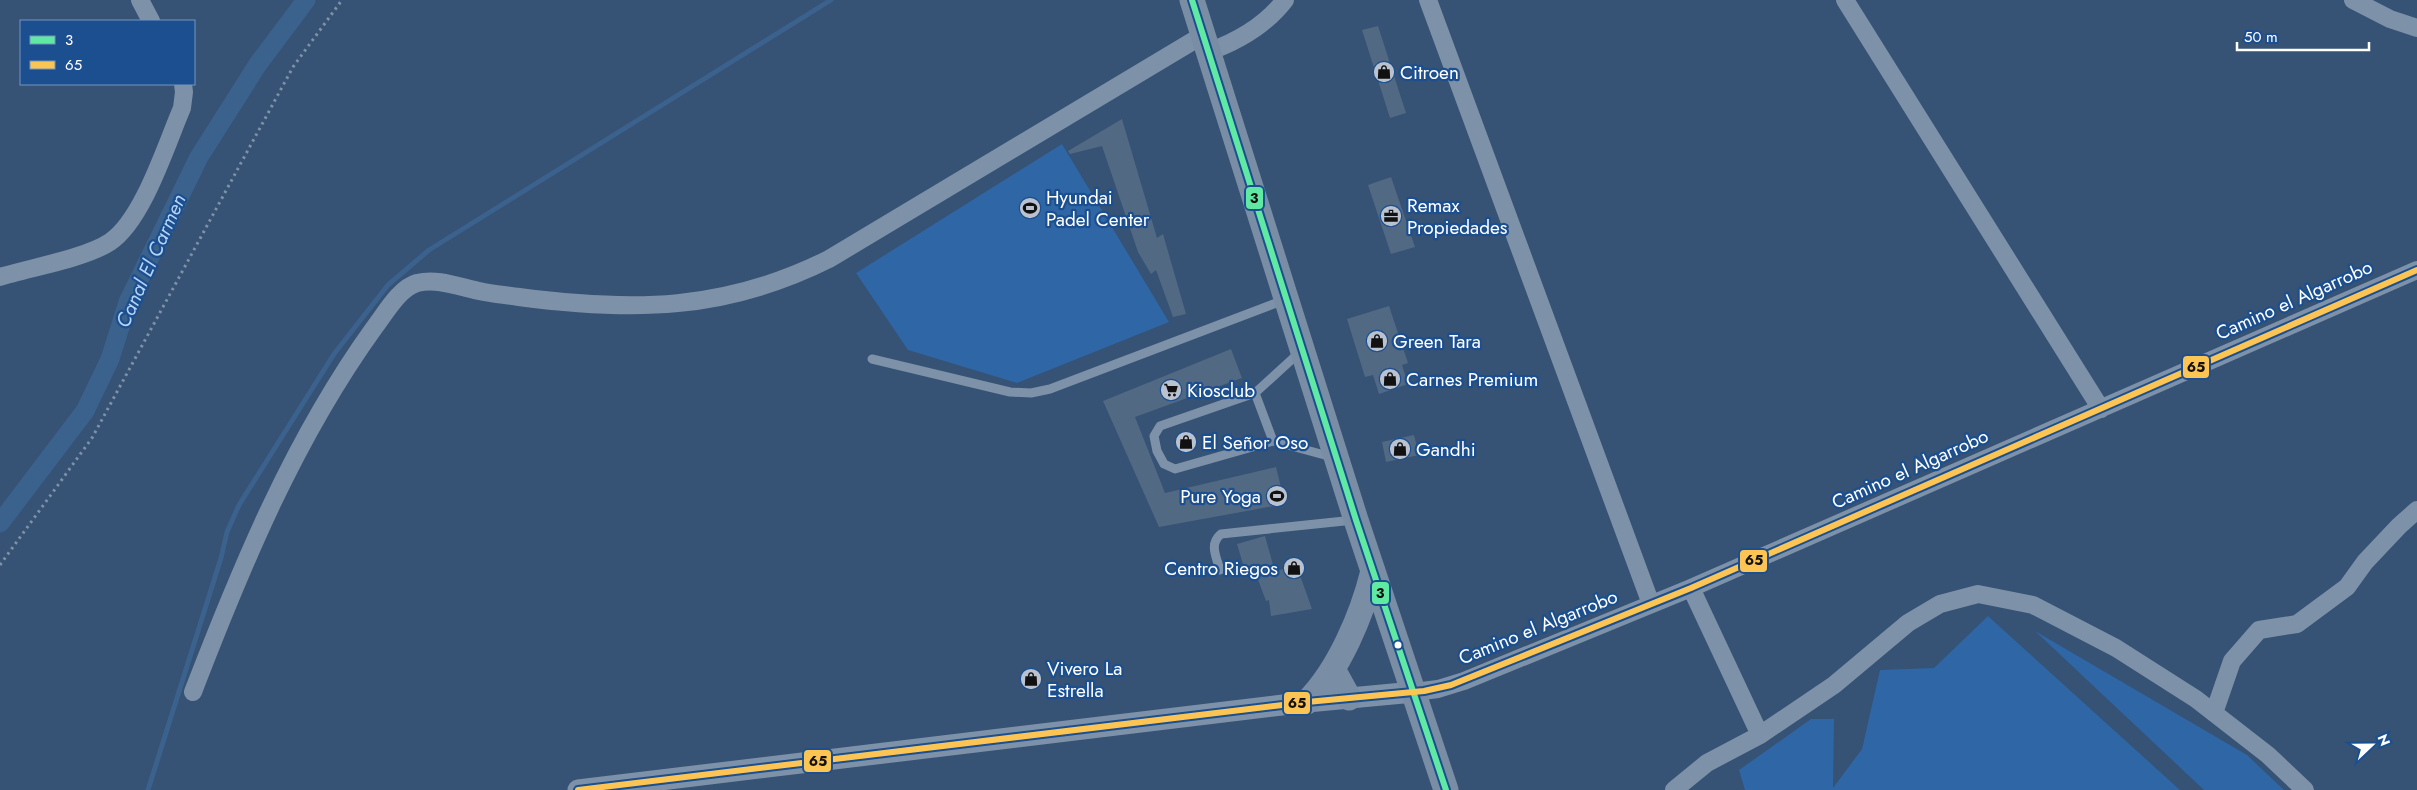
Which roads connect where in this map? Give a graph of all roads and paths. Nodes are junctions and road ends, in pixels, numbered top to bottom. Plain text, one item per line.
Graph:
1 (140, 0) edge
2 (342, 0) edge
3 (1192, 0) edge
4 (1285, 0) edge
5 (1428, 0) edge
6 (1845, 0) edge
7 (2353, 0) edge
8 (150, 20) edge
9 (2417, 28) edge
10 (1206, 43) junction
11 (183, 85) edge
12 (2417, 270) edge
13 (0, 277) edge
14 (1286, 299) junction
15 (1303, 349) junction
16 (872, 359) dead end
17 (1255, 393) junction
18 (2101, 408) junction
19 (1273, 441) junction
20 (1337, 459) junction
21 (2417, 510) edge
22 (1356, 520) junction
23 (0, 565) edge
24 (1220, 570) dead end
25 (1373, 571) junction
26 (1691, 588) junction
27 (1651, 604) junction
28 (1333, 669) junction
29 (193, 692) dead end
30 (1414, 692) junction
31 (1348, 698) junction
32 (1307, 702) junction
33 (2214, 713) junction
34 (1760, 736) junction
35 (578, 790) edge
36 (1446, 790) edge
37 (1674, 790) edge
38 (2305, 790) edge

1 - 8 street
2 - 23 path
3 - 10 main road
4 - 10 street
5 - 27 street
6 - 18 street
7 - 9 street
10 - 14 main road
10 - 29 street
11 - 13 street
12 - 18 street, Camino el Algarrobo
14 - 15 main road
14 - 16 lane
15 - 17 lane
15 - 20 main road
17 - 19 lane
17 - 19 lane
18 - 26 street, Camino el Algarrobo
19 - 20 lane
20 - 22 main road
21 - 33 street
22 - 24 lane
22 - 25 main road
25 - 28 main road
25 - 30 main road
26 - 27 street, Camino el Algarrobo
26 - 34 street
27 - 30 street, Camino el Algarrobo
28 - 31 main road
28 - 32 main road
30 - 31 street
30 - 36 main road
31 - 32 street
32 - 35 street
33 - 34 street
33 - 38 street
34 - 37 street

